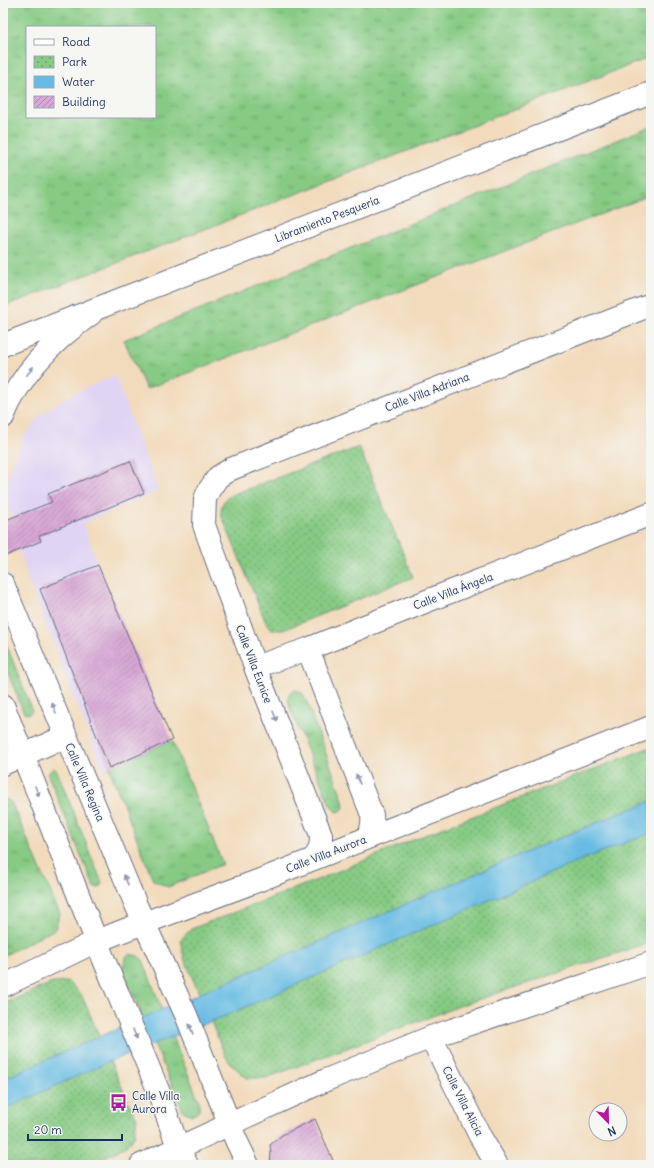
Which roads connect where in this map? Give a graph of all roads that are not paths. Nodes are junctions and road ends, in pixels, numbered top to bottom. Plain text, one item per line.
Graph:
1 (651, 93) edge
2 (651, 305) edge
3 (98, 309) junction
4 (3, 345) edge
5 (3, 384) edge
6 (5, 412) edge
7 (209, 490) joint
8 (651, 514) edge
9 (3, 584) edge
10 (308, 649) junction
11 (255, 667) junction
12 (3, 705) edge
13 (651, 727) edge
14 (66, 736) junction
15 (23, 755) junction
16 (3, 764) edge
17 (372, 815) junction
18 (395, 827) junction
19 (321, 835) junction
20 (356, 842) junction
21 (313, 859) junction
22 (140, 924) junction
23 (97, 943) junction
24 (651, 964) edge
25 (3, 986) edge
26 (431, 1037) junction
27 (221, 1104) junction
28 (251, 1114) junction
29 (171, 1126) junction
30 (233, 1132) junction
31 (204, 1135) junction
32 (170, 1159) edge
33 (248, 1165) edge
34 (497, 1165) edge

1 - 3 street, Libramiento Pesquería
2 - 7 street, Calle Villa Adriana
3 - 4 street, Libramiento Pesquería
6 -> 3 street
5 - 6 street
7 - 11 street, Calle Villa Eunice
8 - 10 street, Calle Villa Ángela
14 -> 9 street, Calle Villa Regina
10 - 11 street, Calle Villa Ángela
17 -> 10 street
11 -> 19 street, Calle Villa Eunice
12 - 15 street
13 - 18 street, Calle Villa Aurora
14 - 15 street
22 -> 14 street, Calle Villa Regina
15 - 16 street
15 -> 23 street
17 - 18 street
17 - 20 street
18 - 20 street, Calle Villa Aurora
19 - 20 street
19 - 21 street
20 - 21 street, Calle Villa Aurora
21 - 22 street, Calle Villa Aurora
22 - 23 street, Calle Villa Aurora
27 -> 22 street, Calle Villa Regina
23 - 25 street, Calle Villa Aurora
23 -> 29 street
24 - 26 street
26 - 28 street
26 - 34 street, Calle Villa Alicia
27 - 28 street
27 - 30 street
27 - 31 street
28 - 30 street
29 - 31 street
29 - 32 street
30 - 31 street
30 - 33 street
31 - 32 street

